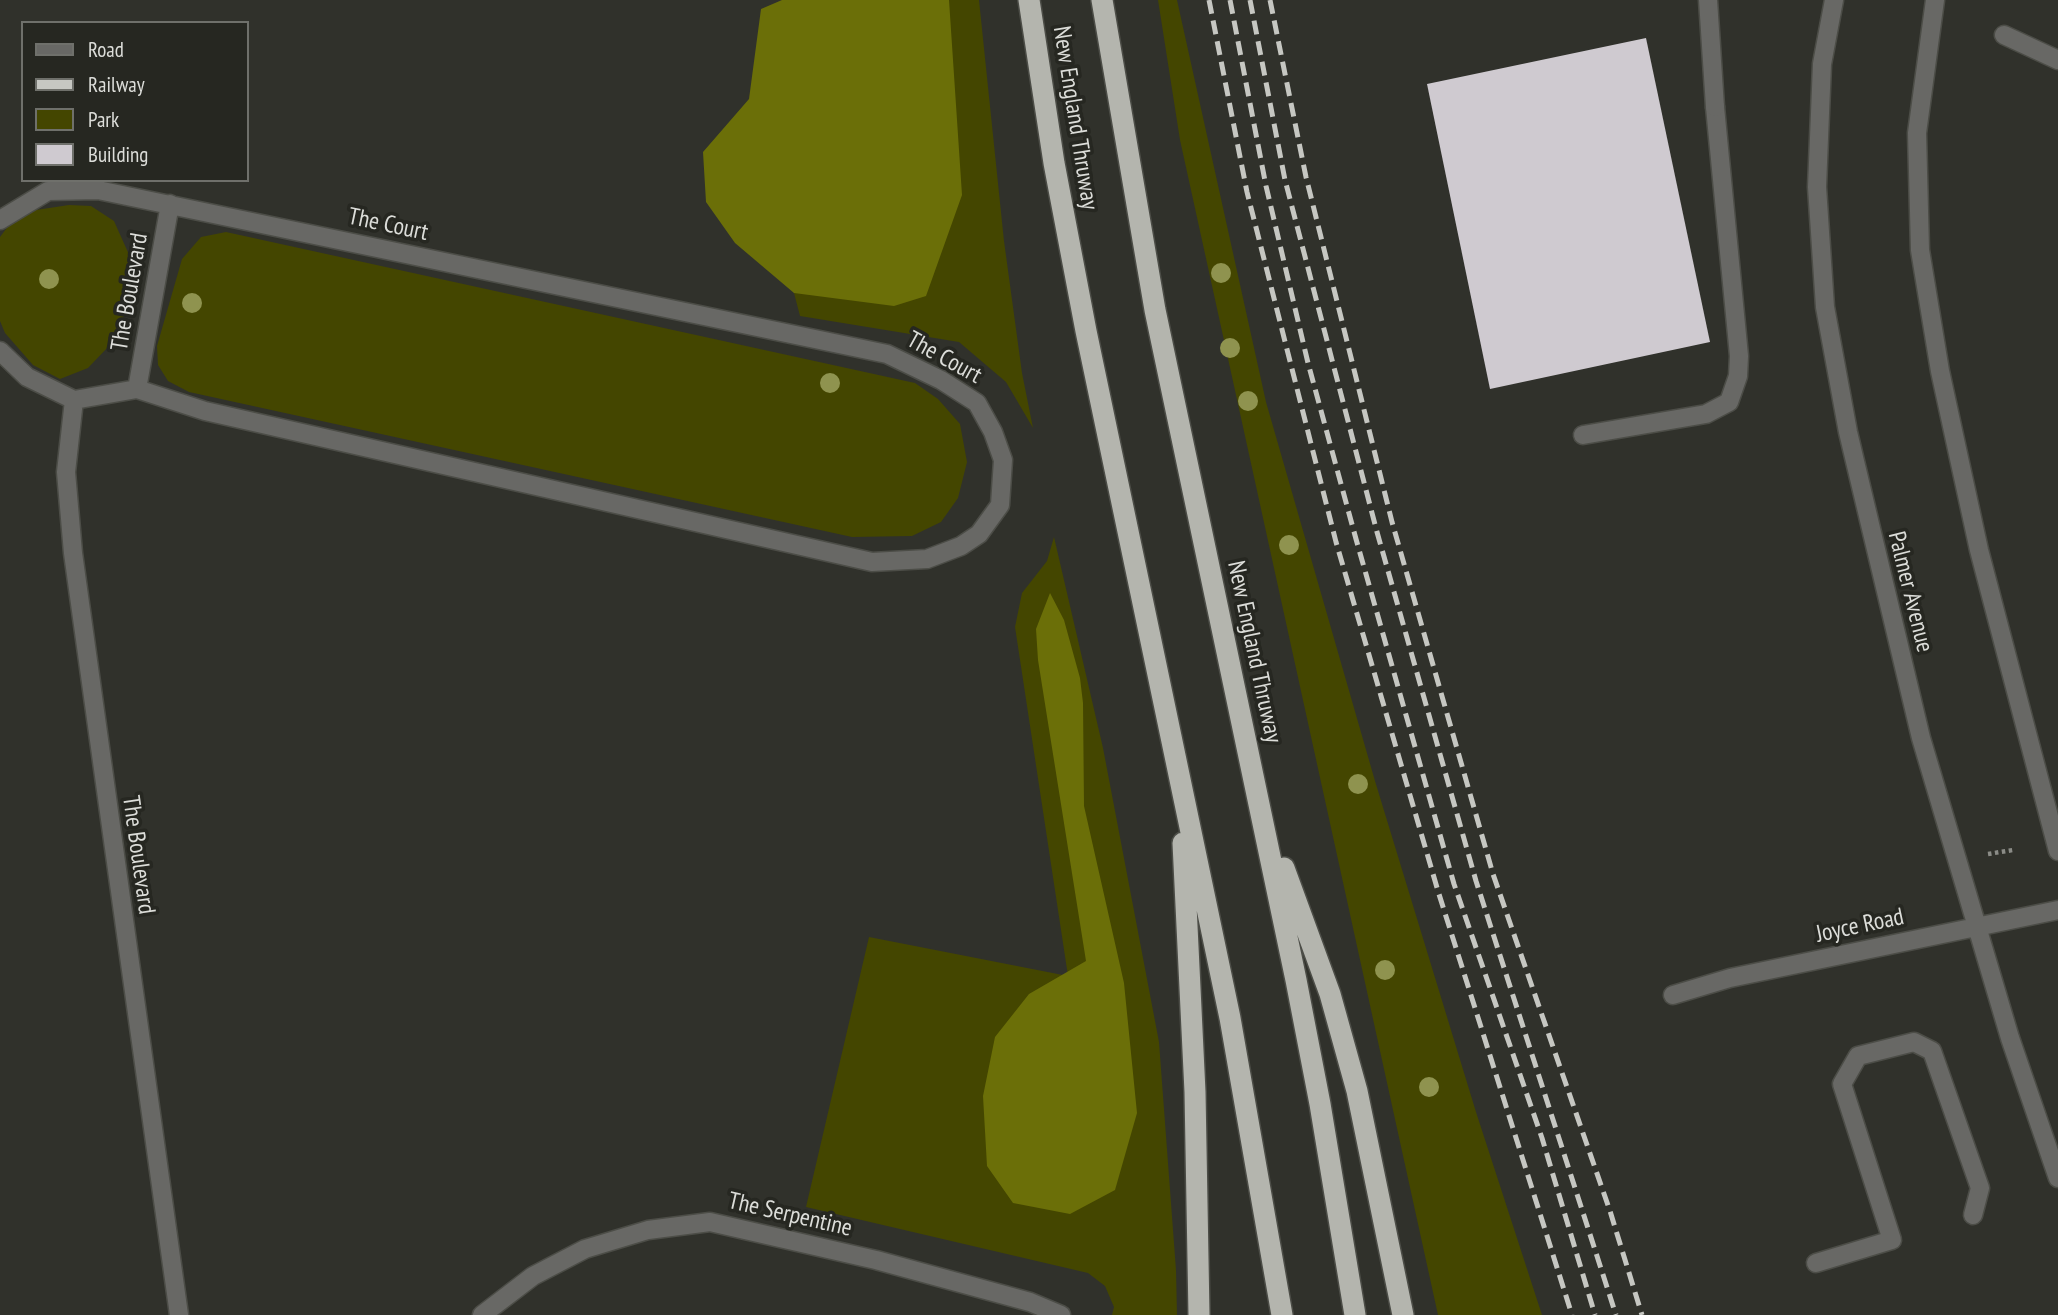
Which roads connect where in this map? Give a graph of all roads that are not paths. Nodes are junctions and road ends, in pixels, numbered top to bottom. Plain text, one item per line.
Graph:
1 (1029, 0) edge
2 (1102, 0) edge
3 (1708, 0) edge
4 (1834, 0) edge
5 (1935, 0) edge
6 (2004, 35) dead end
7 (2058, 60) edge
8 (170, 204) junction
9 (0, 220) edge
10 (0, 351) edge
11 (137, 389) junction
12 (74, 400) junction
13 (1583, 435) dead end
14 (1180, 774) junction
15 (1258, 796) junction
16 (2058, 850) edge
17 (2058, 910) edge
18 (1978, 928) junction
19 (1673, 995) dead end
20 (2058, 1178) edge
21 (1973, 1215) dead end
22 (1816, 1263) dead end
23 (1060, 1314) edge
24 (179, 1315) edge
25 (482, 1315) edge
26 (1199, 1315) edge
27 (1282, 1315) edge
28 (1355, 1315) edge
29 (1403, 1315) edge

1 - 14 highway, New England Thruway
2 - 15 highway, New England Thruway
3 - 13 street
4 - 18 street, Palmer Avenue
5 - 16 street
6 - 7 street
8 - 9 street, The Court
8 - 11 street, The Boulevard
8 - 11 street, The Court
10 - 12 street
11 - 12 street, The Court
12 - 24 street, The Boulevard
14 - 26 highway
14 - 27 highway, New England Thruway
15 - 28 highway, New England Thruway
15 - 29 highway
17 - 18 street, Joyce Road
18 - 19 street, Joyce Road
18 - 20 street, Palmer Avenue
21 - 22 street
23 - 25 street, The Serpentine

